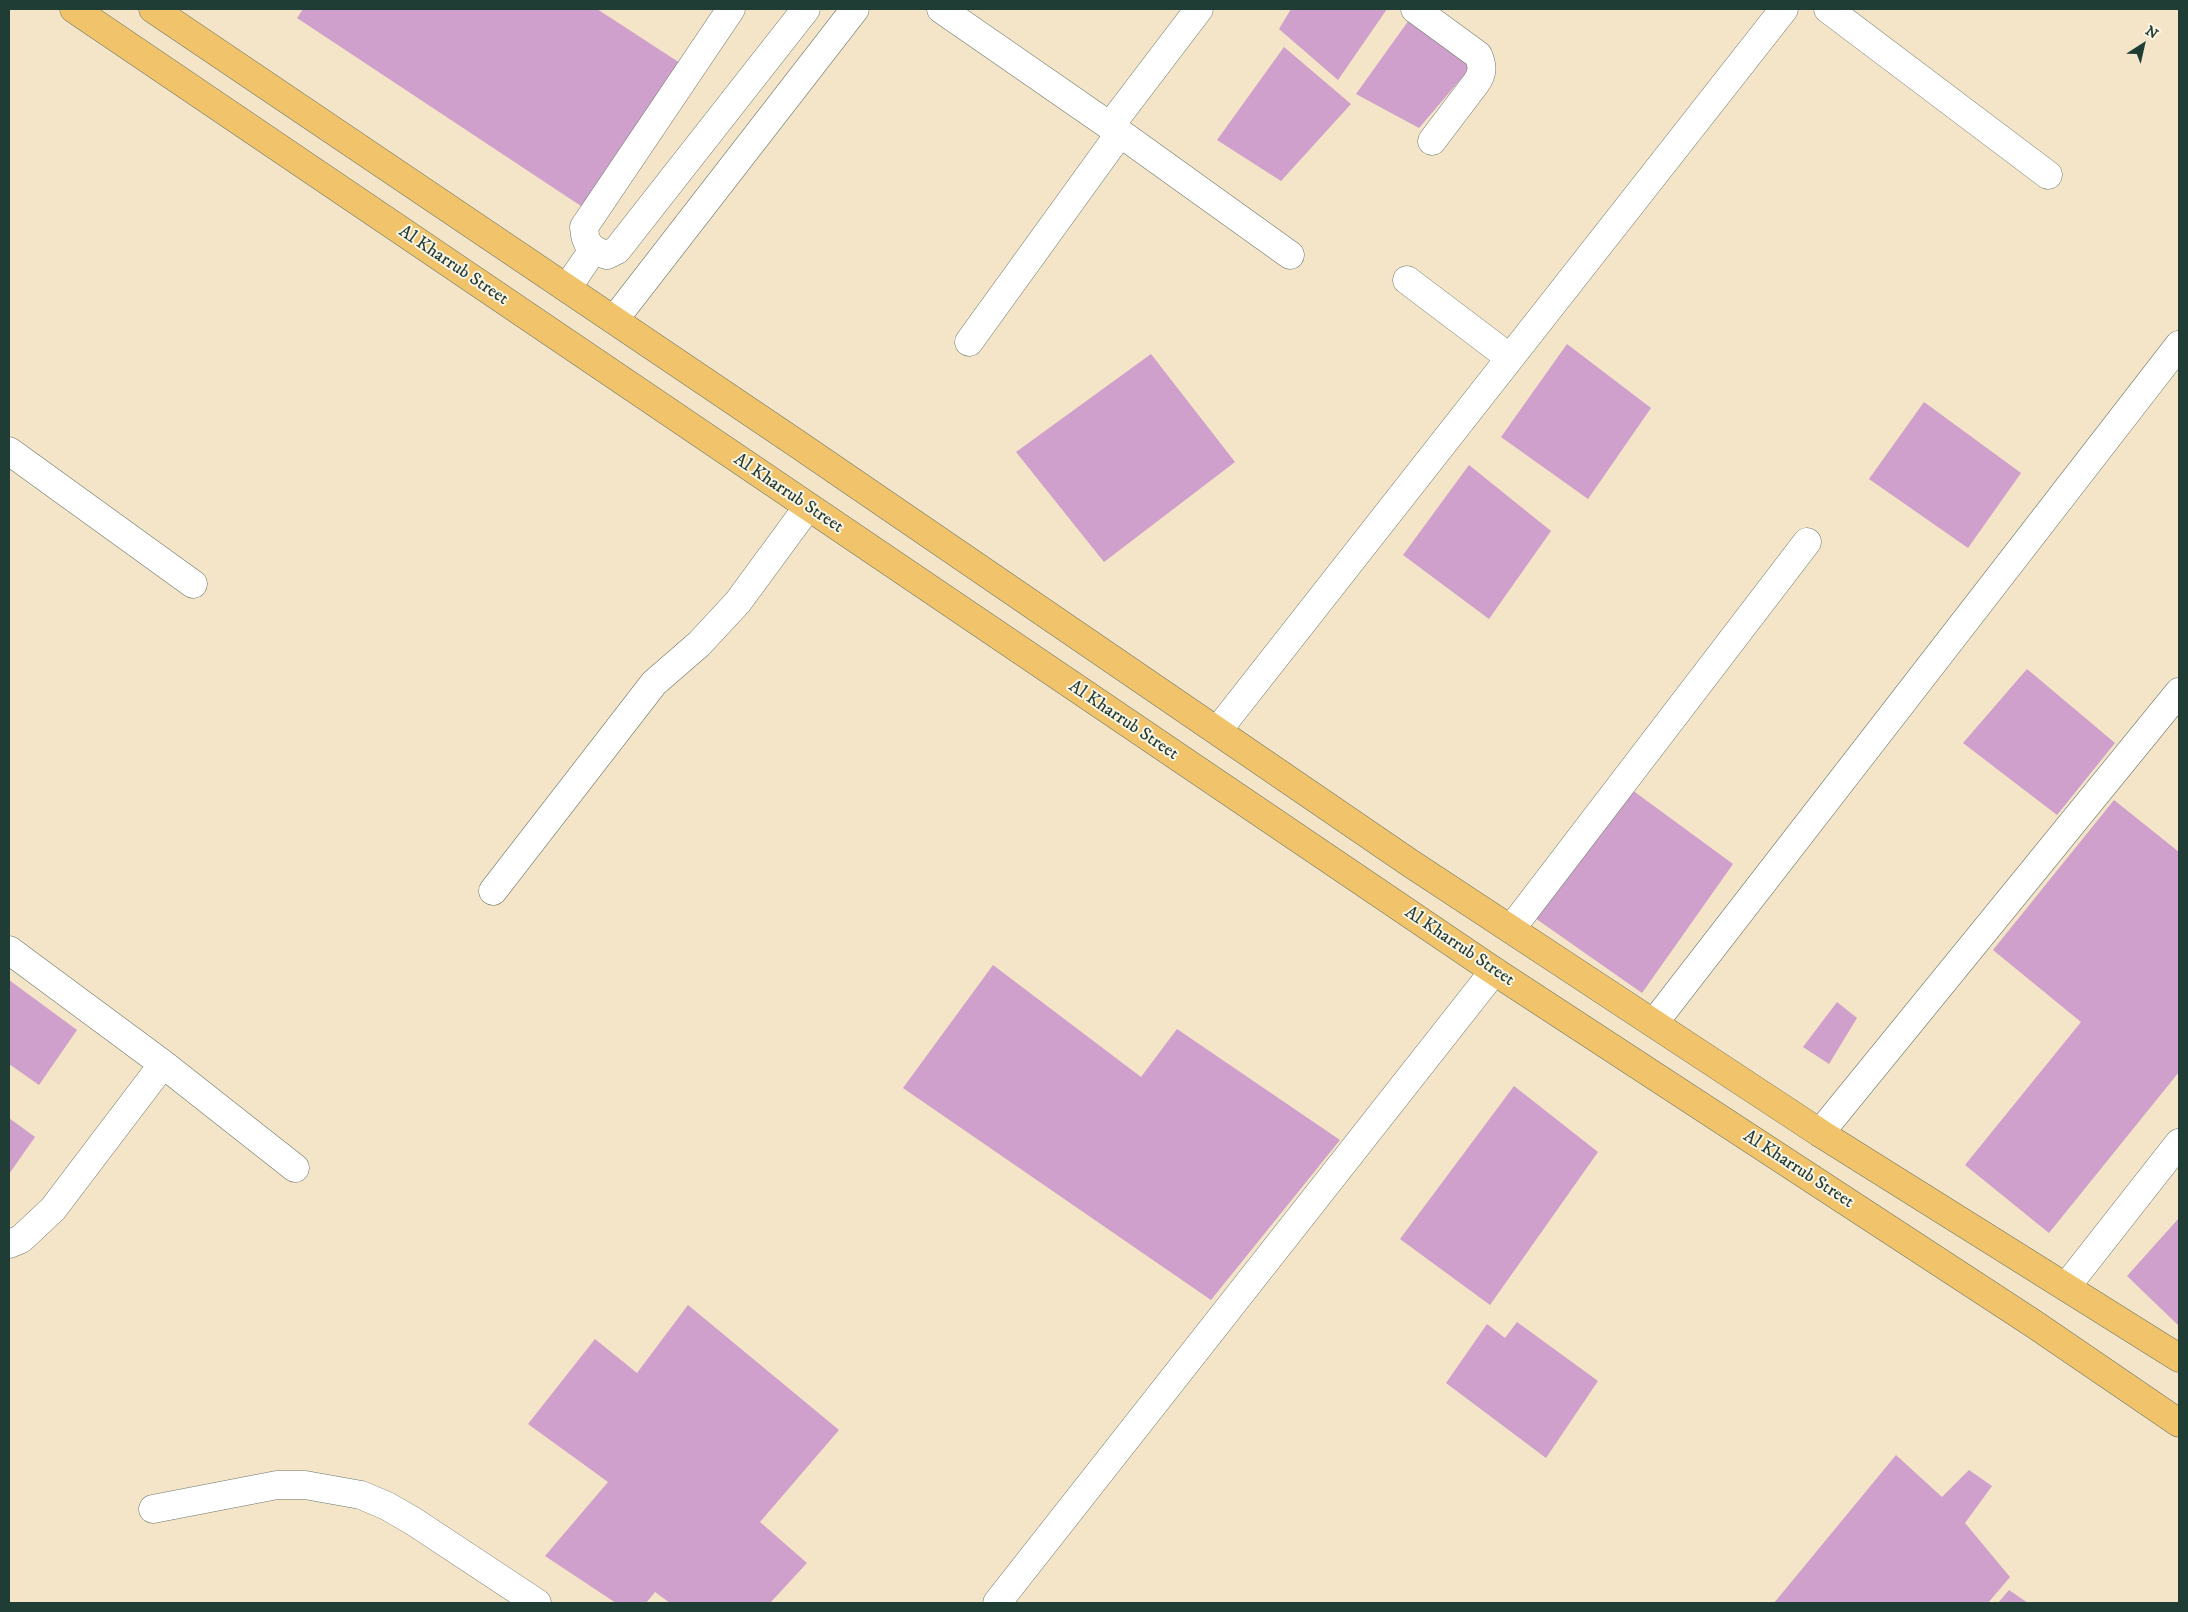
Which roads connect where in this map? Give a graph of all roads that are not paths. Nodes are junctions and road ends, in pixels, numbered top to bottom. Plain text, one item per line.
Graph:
1 (74, 9) edge
2 (153, 9) edge
3 (731, 9) edge
4 (806, 9) edge
5 (855, 9) edge
6 (941, 9) edge
7 (1199, 9) edge
8 (1415, 9) edge
9 (1784, 9) edge
10 (1828, 9) edge
11 (1115, 129) junction
12 (1432, 141) dead end
13 (2048, 175) dead end
14 (593, 250) junction
15 (1290, 255) dead end
16 (1407, 280) dead end
17 (567, 288) junction
18 (614, 320) junction
19 (969, 342) dead end
20 (2179, 345) edge
21 (1510, 358) junction
22 (9, 451) edge
23 (808, 508) junction
24 (1807, 542) dead end
25 (193, 584) dead end
26 (2179, 692) edge
27 (1218, 730) junction
28 (493, 891) dead end
29 (1511, 930) junction
30 (9, 950) edge
31 (1494, 971) junction
32 (1654, 1023) junction
33 (163, 1064) junction
34 (1820, 1133) junction
35 (2179, 1143) edge
36 (295, 1168) dead end
37 (9, 1244) edge
38 (2066, 1287) junction
39 (2179, 1358) edge
40 (2179, 1423) edge
41 (153, 1509) dead end
42 (537, 1603) edge
43 (997, 1603) edge

1 - 23 main road, Al Kharrub Street
2 - 17 main road
3 - 14 street
4 - 14 street
5 - 18 street
6 - 11 street
7 - 11 street
8 - 12 street
9 - 21 street
10 - 13 street
11 - 15 street
11 - 19 street
14 - 17 street
16 - 21 street
17 - 18 main road
18 - 27 main road
20 - 32 street
21 - 27 street
22 - 25 street
23 - 28 street
23 - 31 main road, Al Kharrub Street
24 - 29 street
26 - 34 street
27 - 29 main road
29 - 32 main road
30 - 33 street
31 - 40 main road, Al Kharrub Street
31 - 43 street
32 - 34 main road
33 - 36 street
33 - 37 street
34 - 38 main road
35 - 38 street
38 - 39 main road
41 - 42 street

